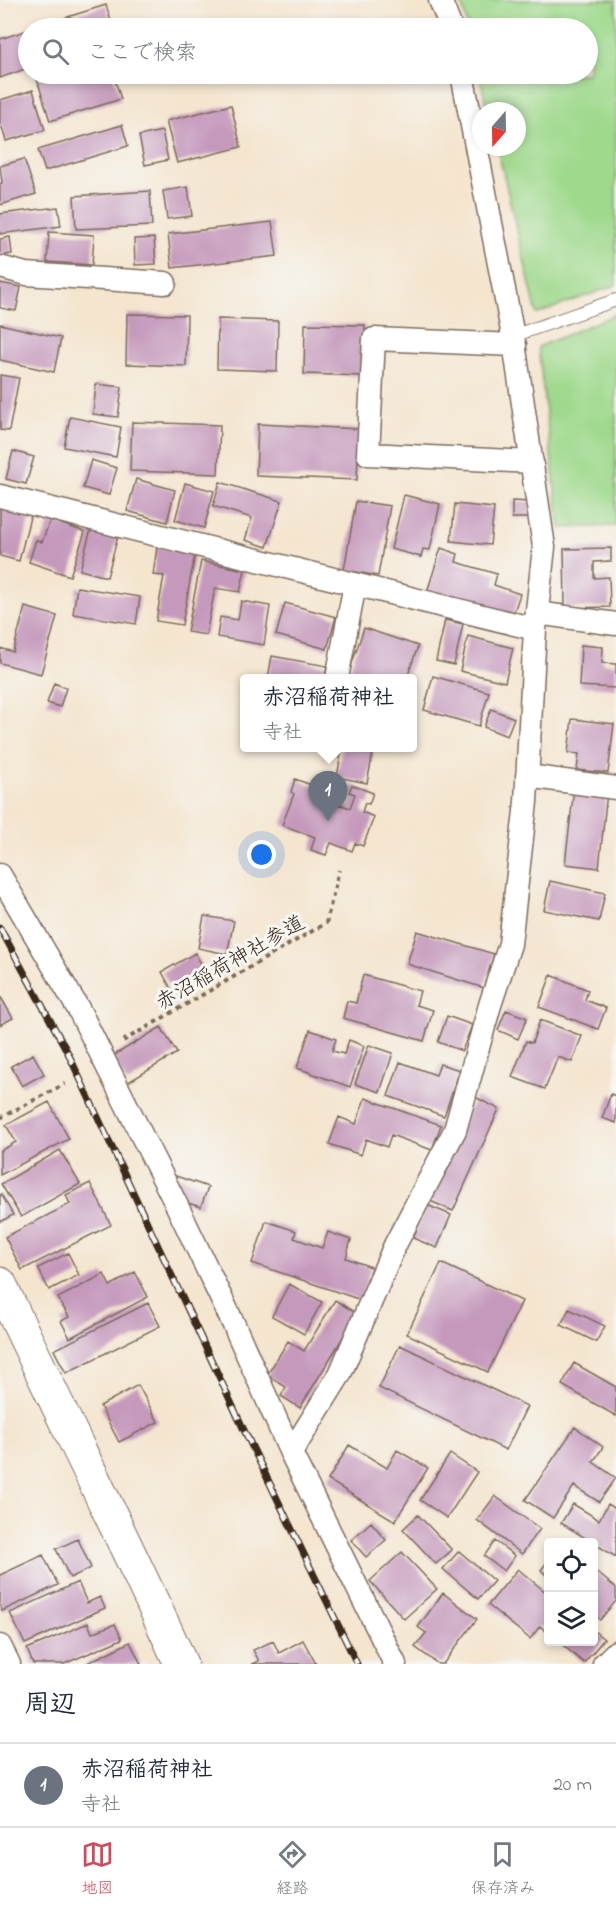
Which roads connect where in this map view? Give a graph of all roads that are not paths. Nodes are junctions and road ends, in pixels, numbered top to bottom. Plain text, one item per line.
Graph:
1 (440, 0) edge
2 (447, 18) edge
3 (464, 84) edge
4 (0, 267) edge
5 (165, 283) dead end
6 (616, 300) edge
7 (514, 340) junction
8 (532, 462) junction
9 (0, 496) edge
10 (355, 584) junction
11 (536, 621) junction
12 (616, 624) edge
13 (338, 674) edge
14 (527, 776) junction
15 (616, 788) edge
16 (0, 875) edge
17 (0, 1284) edge
18 (291, 1452) junction
19 (0, 1646) edge
20 (616, 1652) edge
21 (9, 1664) edge
22 (181, 1664) edge
23 (395, 1664) edge
24 (604, 1664) edge

1 - 2 street
3 - 7 street
4 - 5 street
6 - 7 lane
7 - 8 street
7 - 8 street
8 - 11 street
9 - 10 street
10 - 11 street
10 - 13 street
11 - 12 street
11 - 14 street
14 - 15 street
14 - 18 street
16 - 18 street
17 - 22 street
18 - 23 street
19 - 21 street
20 - 24 street

